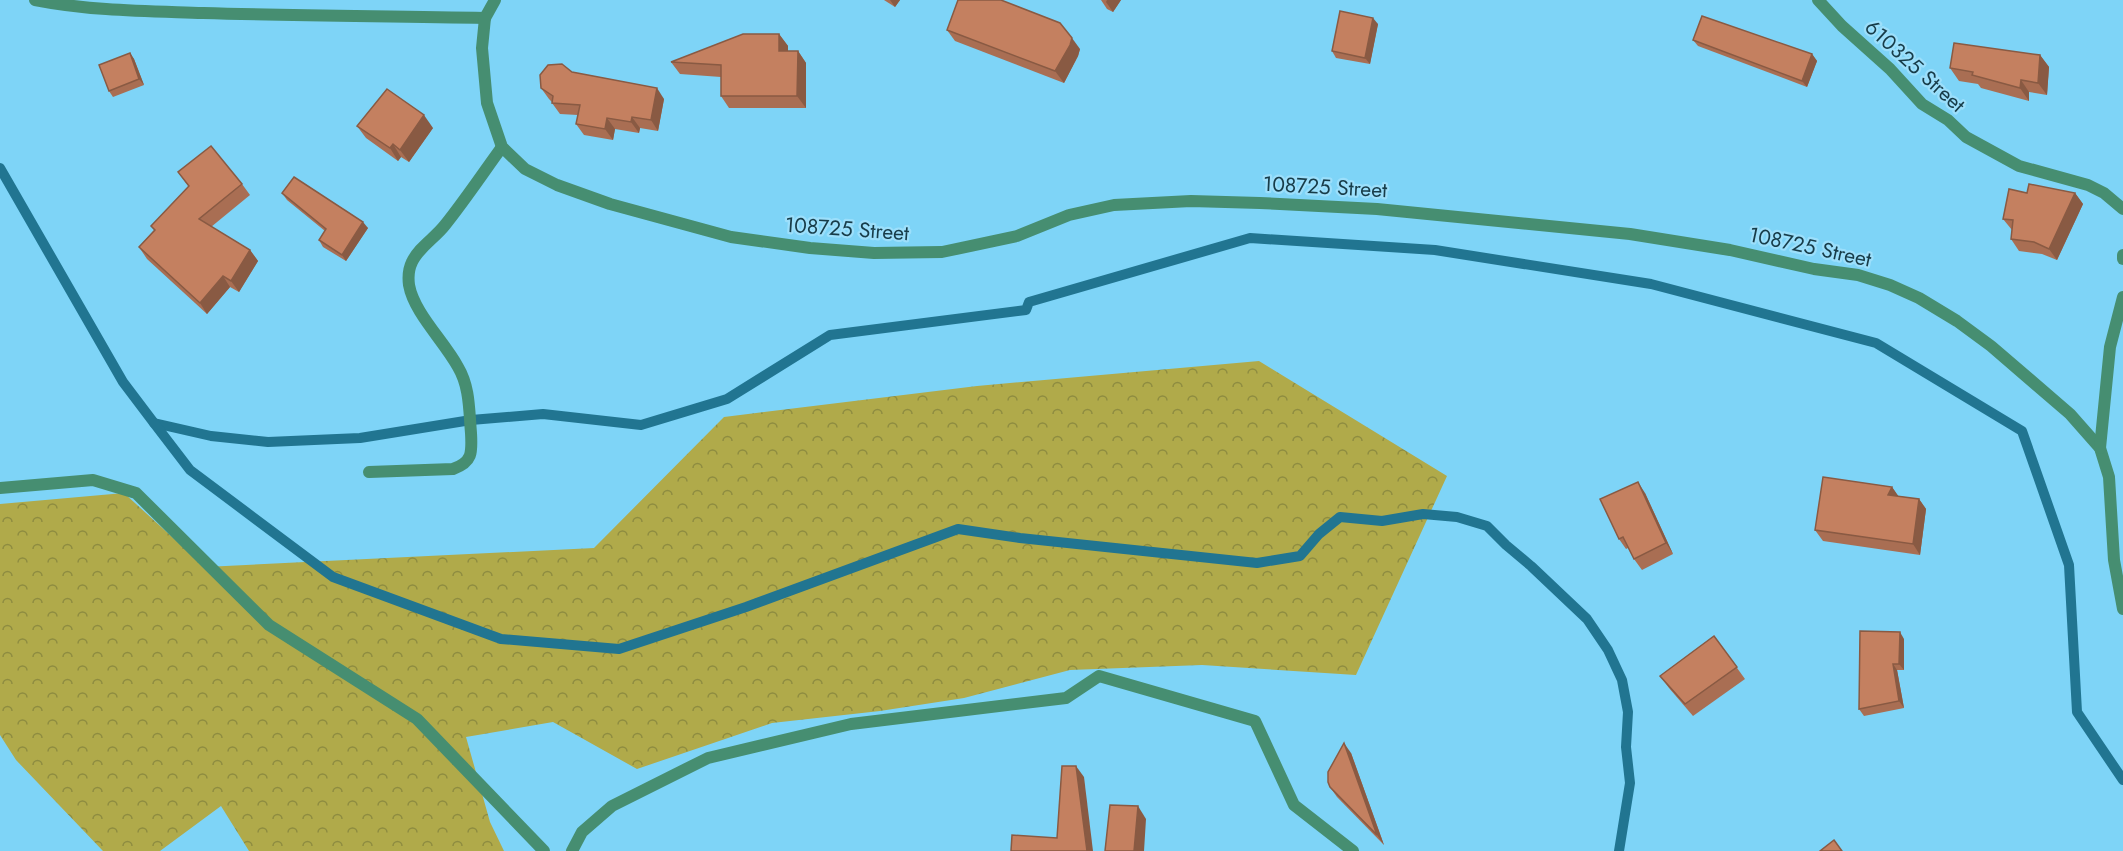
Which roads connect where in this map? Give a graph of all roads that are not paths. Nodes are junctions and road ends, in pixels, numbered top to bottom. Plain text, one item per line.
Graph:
1 (35, 0) edge
2 (495, 0) edge
3 (1818, 0) edge
4 (485, 18) junction
5 (502, 147) junction
6 (2123, 209) edge
7 (2123, 297) edge
8 (2100, 448) junction
9 (369, 472) dead end
10 (0, 488) edge
11 (2123, 609) edge
12 (544, 851) edge
13 (572, 851) edge
14 (1353, 851) edge

1 - 4 street
2 - 4 street, 108725 Street
3 - 6 street, 610325 Street
4 - 5 street, 108725 Street
5 - 8 street, 108725 Street
5 - 9 street
7 - 8 street
8 - 11 street, 108725 Street
10 - 12 street
13 - 14 street

